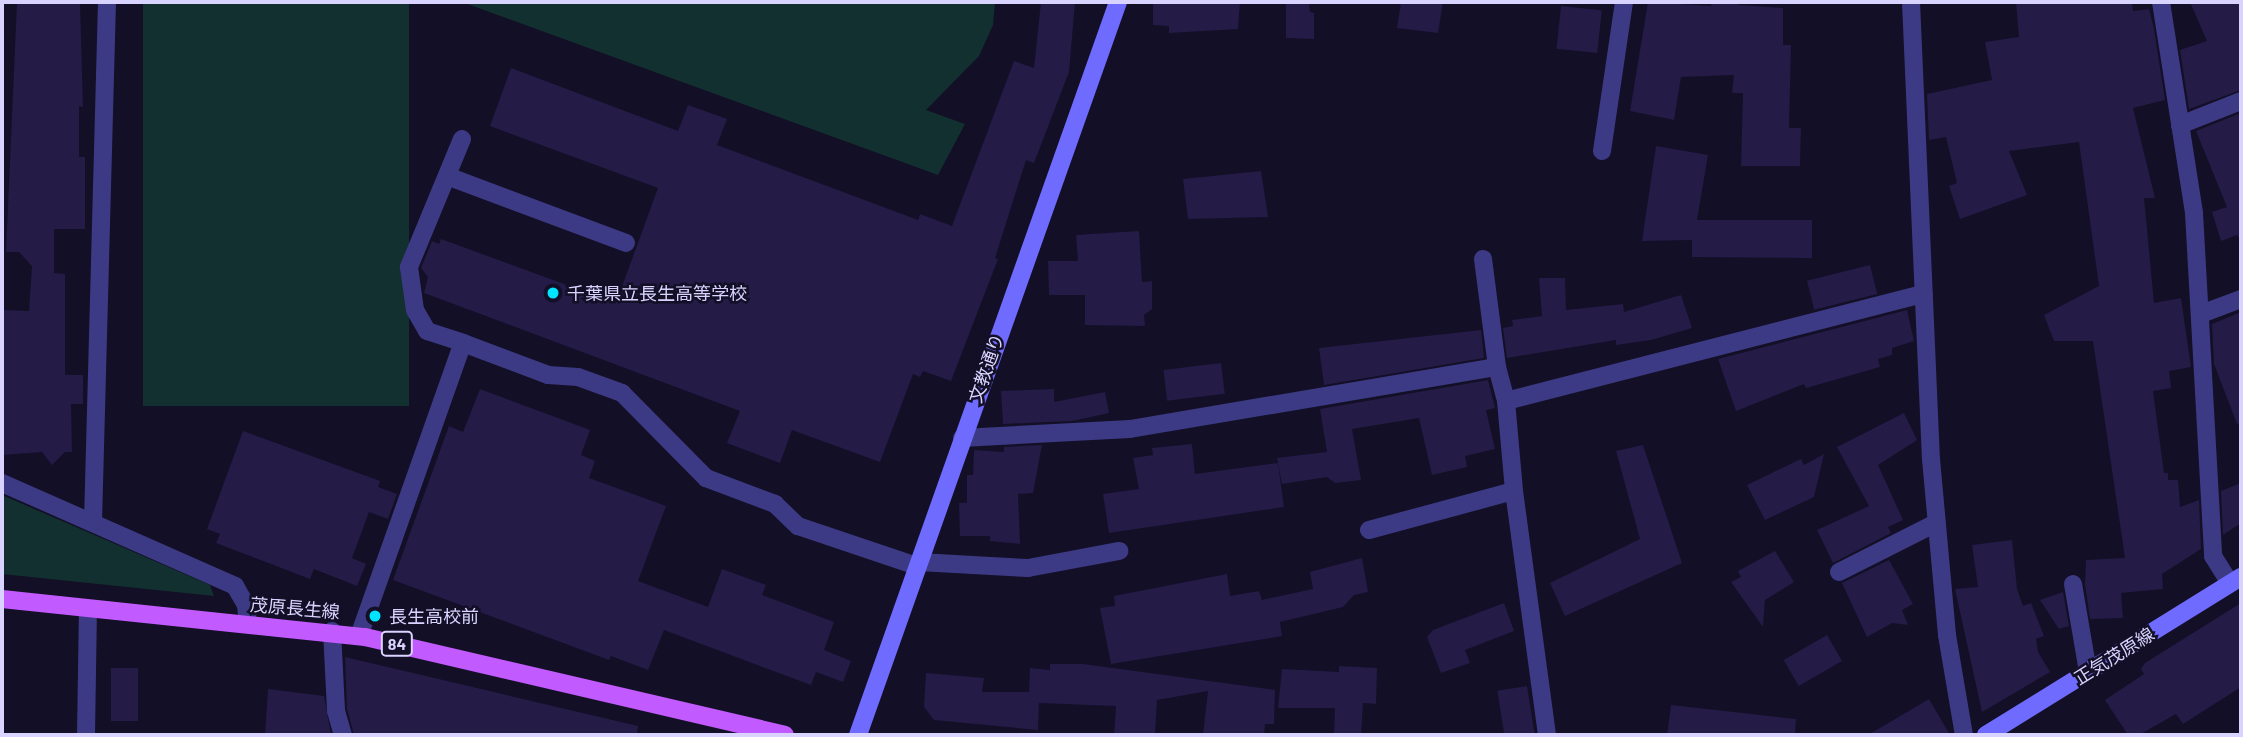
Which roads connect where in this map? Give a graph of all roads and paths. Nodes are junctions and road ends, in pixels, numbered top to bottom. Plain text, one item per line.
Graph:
1 (107, 2) edge
2 (1118, 2) edge
3 (1624, 2) edge
4 (1911, 2) edge
5 (2161, 2) edge
6 (2241, 101) edge
7 (2180, 125) junction
8 (462, 139) dead end
9 (1602, 151) dead end
10 (447, 176) junction
11 (626, 243) dead end
12 (1483, 258) dead end
13 (1923, 293) junction
14 (2241, 299) edge
15 (2201, 314) junction
16 (463, 343) junction
17 (1497, 367) junction
18 (1506, 401) junction
19 (962, 438) junction
20 (2, 483) edge
21 (1514, 491) junction
22 (93, 522) junction
23 (1936, 523) junction
24 (1369, 530) dead end
25 (1119, 551) dead end
26 (918, 564) junction
27 (1839, 572) dead end
28 (2236, 580) edge
29 (2073, 584) dead end
30 (2, 598) edge
31 (88, 610) junction
32 (248, 624) junction
33 (332, 631) junction
34 (359, 636) junction
35 (2088, 672) junction
36 (86, 735) edge
37 (343, 735) edge
38 (785, 735) edge
39 (858, 735) edge
40 (1547, 735) edge
41 (1964, 735) edge
42 (1986, 735) edge

1 - 22 street
2 - 19 street, 文教通り
3 - 9 street
4 - 13 street
5 - 7 street
6 - 7 street
7 - 15 street
8 - 10 street
10 - 11 street
10 - 16 street
12 - 17 street
13 - 18 street
13 - 23 street
14 - 15 street
15 - 28 street
16 - 26 street
16 - 34 street
17 - 18 street
17 - 19 street
18 - 21 street
19 - 26 street, 文教通り
20 - 22 street
21 - 24 street
21 - 40 street
22 - 32 street
23 - 27 street
23 - 41 street
25 - 26 street
26 - 39 street, 文教通り
28 - 35 street, 正気茂原線
29 - 35 street
30 - 31 main road, 茂原長生線 / 84
31 - 32 main road, 茂原長生線 / 84
31 - 36 street
32 - 33 main road, 茂原長生線 / 84
33 - 34 main road, 茂原長生線 / 84
33 - 37 street
34 - 38 main road, 茂原長生線 / 84
35 - 42 street, 正気茂原線

